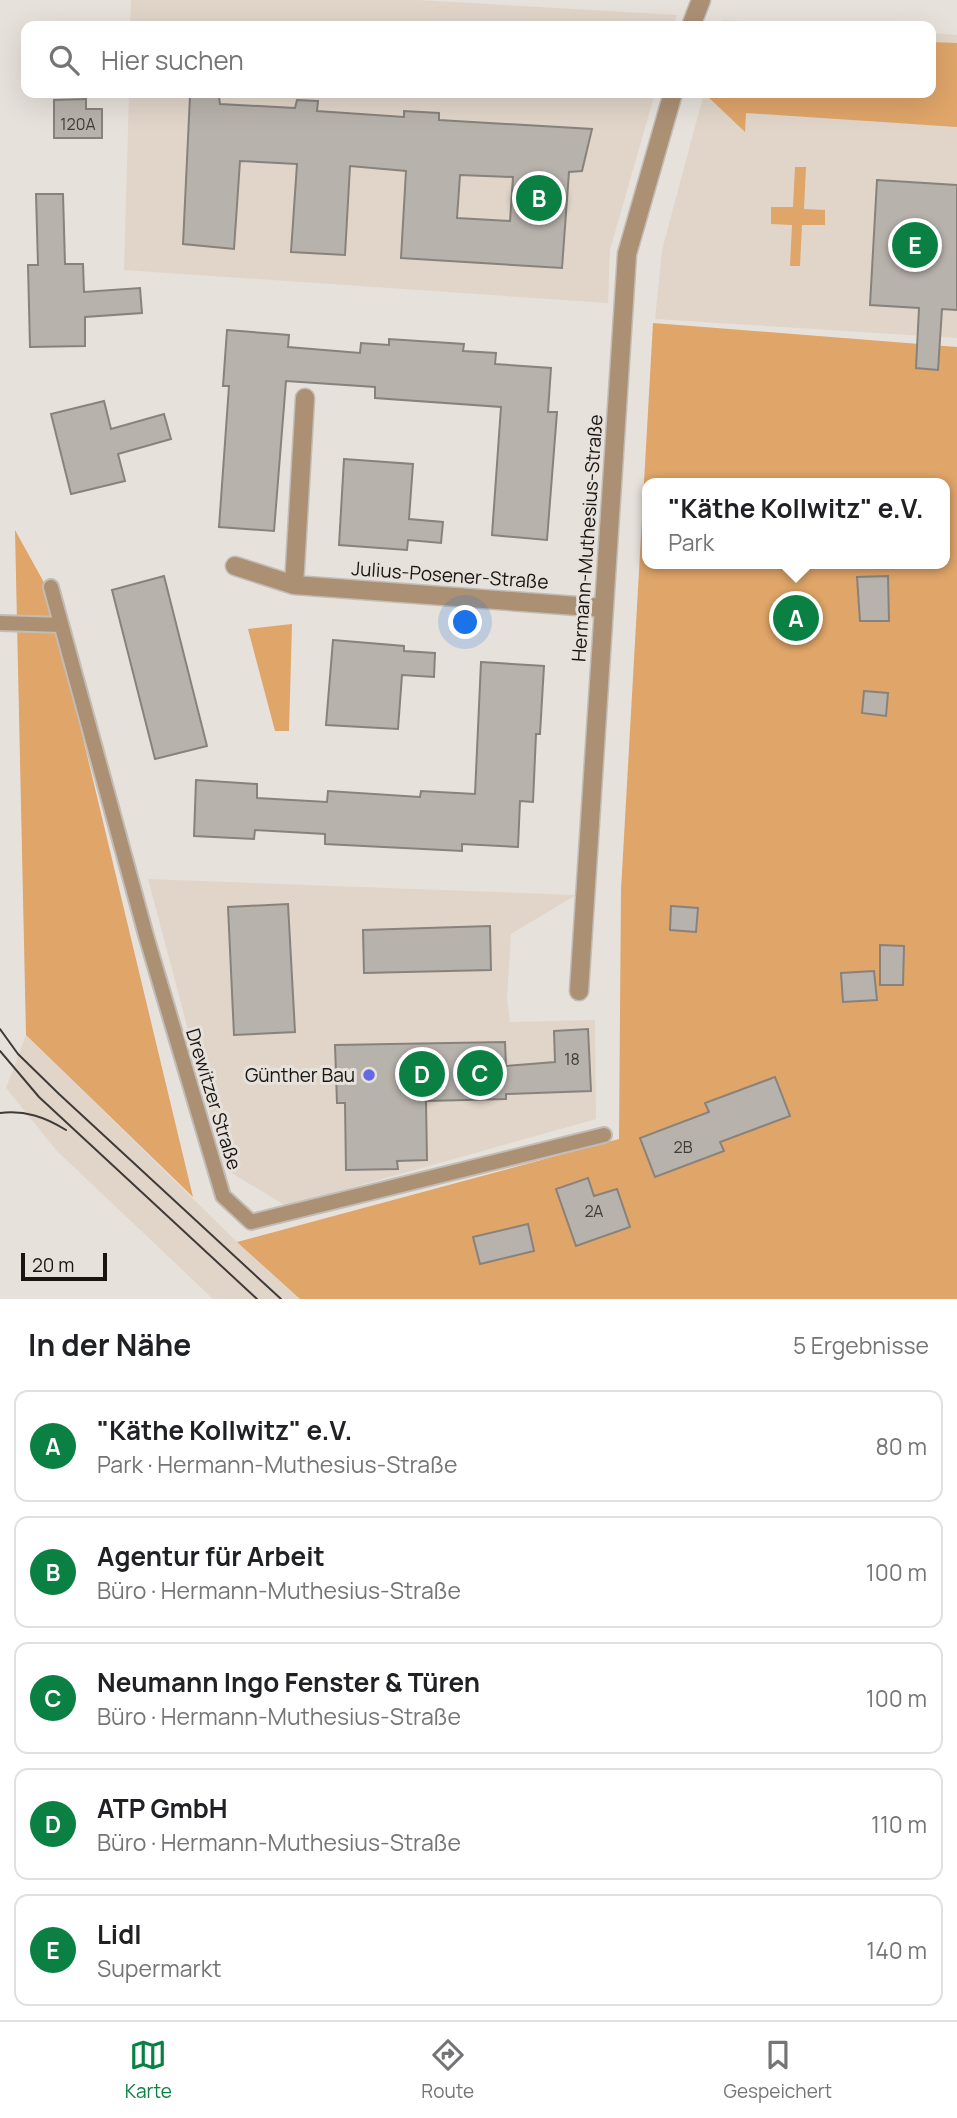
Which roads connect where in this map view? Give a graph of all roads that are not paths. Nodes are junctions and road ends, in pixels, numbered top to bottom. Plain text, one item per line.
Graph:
1 (701, 0) edge
2 (693, 21) edge
3 (672, 98) edge
4 (305, 398) dead end
5 (235, 566) dead end
6 (294, 585) junction
7 (51, 587) dead end
8 (604, 608) junction
9 (0, 623) edge
10 (61, 625) junction
11 (579, 991) dead end
12 (604, 1135) dead end

1 - 2 street
3 - 8 street, Hermann-Muthesius-Straße
4 - 6 street
5 - 6 street, Julius-Posener-Straße
6 - 8 street, Julius-Posener-Straße
7 - 10 lane, Drewitzer Straße
8 - 11 street, Hermann-Muthesius-Straße
9 - 10 lane
10 - 12 lane, Drewitzer Straße

